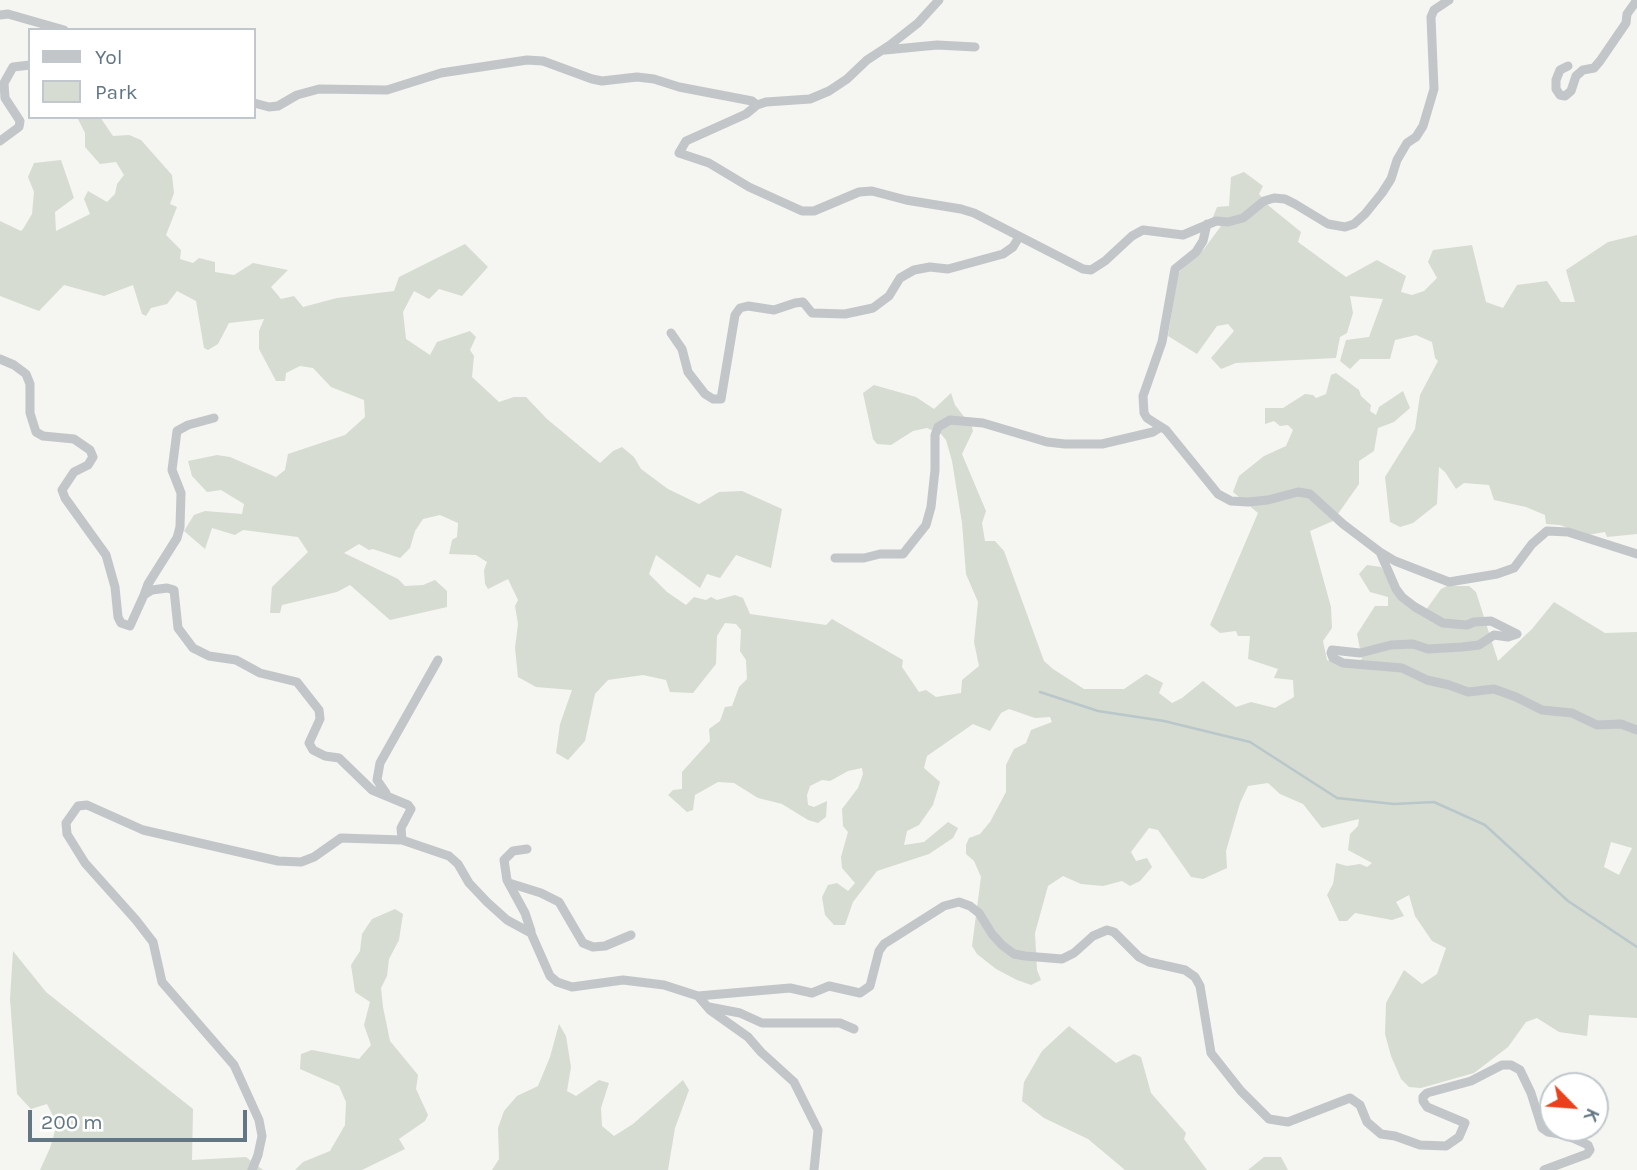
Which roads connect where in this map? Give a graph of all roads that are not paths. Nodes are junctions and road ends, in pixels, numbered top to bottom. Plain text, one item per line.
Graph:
1 (939, 0) edge
2 (1449, 0) edge
3 (1637, 0) edge
4 (0, 15) edge
5 (57, 28) edge
6 (975, 47) dead end
7 (879, 50) junction
8 (28, 65) edge
9 (1568, 66) dead end
10 (256, 104) edge
11 (757, 105) junction
12 (0, 141) edge
13 (1207, 224) junction
14 (1019, 237) junction
15 (671, 333) dead end
16 (0, 359) edge
17 (214, 418) dead end
18 (1161, 427) junction
19 (1380, 552) junction
20 (1637, 554) edge
21 (835, 558) dead end
22 (145, 595) junction
23 (438, 660) dead end
24 (1637, 730) edge
25 (391, 798) junction
26 (402, 841) junction
27 (527, 849) dead end
28 (509, 883) junction
29 (531, 933) junction
30 (631, 935) dead end
31 (698, 996) junction
32 (707, 1006) junction
33 (854, 1029) dead end
34 (252, 1170) edge
35 (814, 1170) edge
36 (1544, 1170) edge

1 - 7 street
2 - 13 street
3 - 9 street
4 - 5 street
6 - 7 street
7 - 11 street
8 - 12 street
10 - 11 street
11 - 14 street
13 - 14 street
13 - 18 street
14 - 15 street
16 - 22 street
17 - 22 street
18 - 19 street
18 - 21 street
19 - 20 street
19 - 24 street
22 - 25 street
23 - 25 street
25 - 26 street
26 - 29 street
26 - 34 street
27 - 28 street
28 - 29 street
28 - 30 street
29 - 31 street
31 - 32 street
31 - 36 street
32 - 33 street
32 - 35 street

